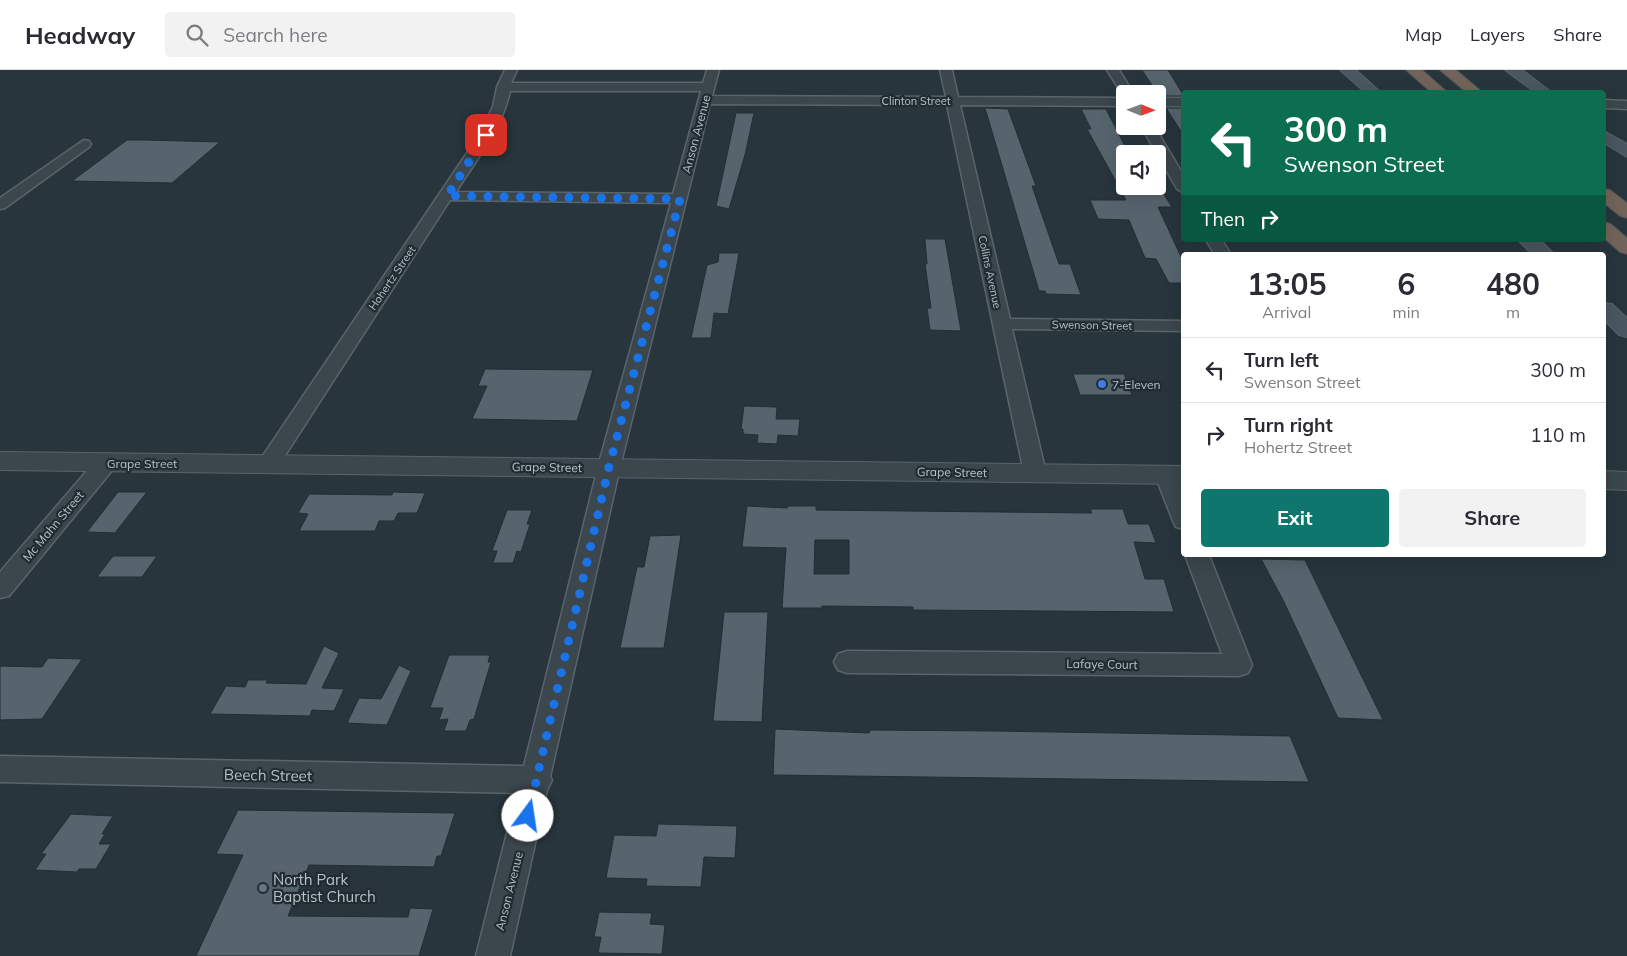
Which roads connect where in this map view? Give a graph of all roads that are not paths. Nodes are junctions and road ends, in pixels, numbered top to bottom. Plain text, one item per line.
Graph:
1 (511, 70) edge
2 (713, 70) edge
3 (946, 70) edge
4 (1113, 70) edge
5 (1347, 70) edge
6 (1413, 70) edge
7 (1447, 70) edge
8 (1512, 70) edge
9 (1122, 85) edge
10 (503, 87) junction
11 (1371, 90) edge
12 (1438, 90) edge
13 (1472, 90) edge
14 (1541, 90) edge
15 (708, 93) junction
16 (953, 101) junction
17 (1116, 102) edge
18 (1166, 102) edge
19 (1181, 102) edge
20 (1606, 104) edge
21 (1627, 105) edge
22 (1152, 135) edge
23 (1606, 137) edge
24 (84, 144) dead end
25 (1627, 152) edge
26 (1181, 183) edge
27 (447, 196) junction
28 (1606, 196) edge
29 (680, 199) junction
30 (0, 205) edge
31 (1627, 212) edge
32 (1606, 230) edge
33 (1530, 242) edge
34 (1627, 248) edge
35 (1542, 252) edge
36 (1606, 311) edge
37 (1001, 324) junction
38 (1181, 326) edge
39 (1627, 330) edge
40 (0, 462) edge
41 (106, 463) junction
42 (269, 463) junction
43 (609, 467) junction
44 (1035, 473) junction
45 (1175, 475) edge
46 (1606, 480) edge
47 (1627, 481) edge
48 (1181, 506) edge
49 (1198, 557) edge
50 (0, 589) edge
51 (847, 662) dead end
52 (0, 769) edge
53 (537, 780) junction
54 (493, 956) edge

1 - 10 street, Hohertz Street
2 - 15 street, Anson Avenue
3 - 16 street, Collins Avenue
4 - 9 street
5 - 11 main road
6 - 12 highway
7 - 13 highway
8 - 14 main road
10 - 15 street, Clinton Street
10 - 27 street, Hohertz Street
15 - 16 street, Clinton Street
15 - 29 street, Anson Avenue
16 - 17 street, Clinton Street
16 - 37 street, Collins Avenue
18 - 19 street
20 - 21 street
22 - 26 street
23 - 25 main road
24 - 30 street
27 - 29 street
27 - 42 street, Hohertz Street
28 - 31 highway
29 - 43 street, Anson Avenue
32 - 34 highway
33 - 35 main road
36 - 39 main road
37 - 38 street, Swenson Street
37 - 44 street, Collins Avenue
40 - 41 street, Grape Street
41 - 42 street, Grape Street
41 - 50 street, Mc Mahn Street
42 - 43 street, Grape Street
43 - 44 street, Grape Street
43 - 53 street, Anson Avenue
44 - 45 street, Grape Street
45 - 48 street
46 - 47 street
49 - 51 street, Lafaye Court
52 - 53 street, Beech Street
53 - 54 street, Anson Avenue

